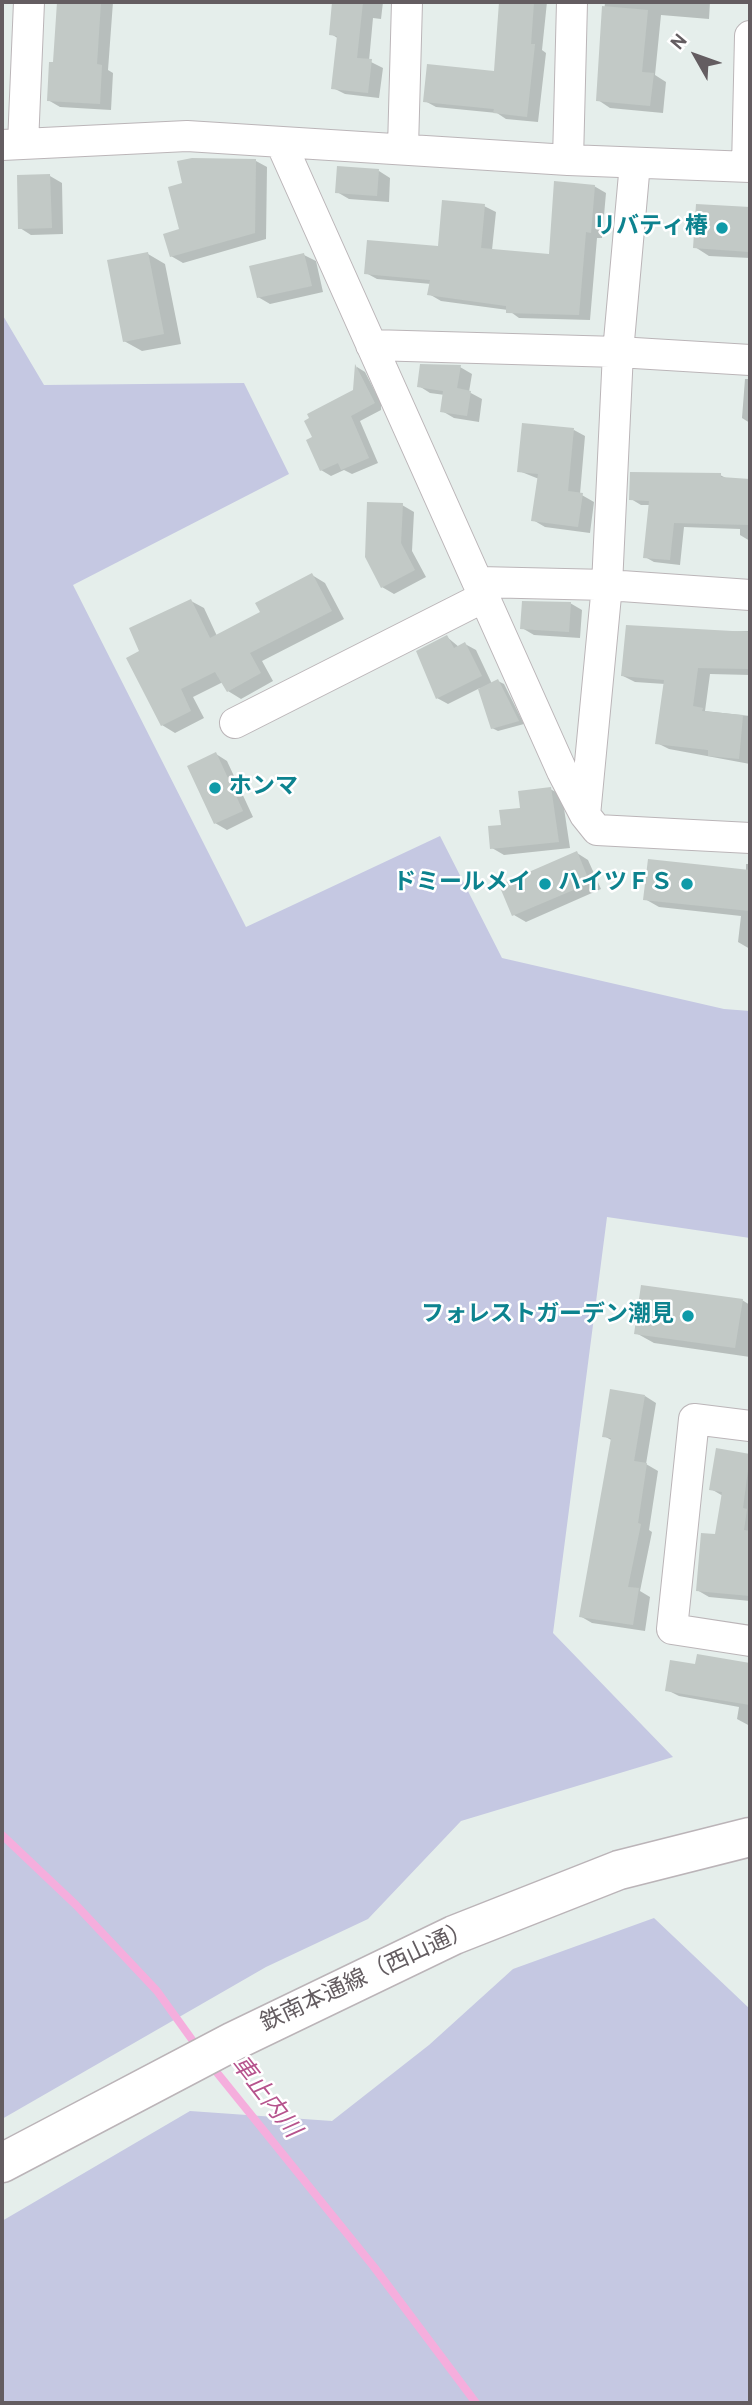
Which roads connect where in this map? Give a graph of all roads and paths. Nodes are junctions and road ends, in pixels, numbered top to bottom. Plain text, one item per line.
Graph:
1 (29, 2) edge
2 (407, 2) edge
3 (572, 2) edge
4 (750, 36) edge
5 (281, 143) junction
6 (12, 145) edge
7 (403, 148) junction
8 (568, 160) junction
9 (635, 163) junction
10 (749, 167) edge
11 (371, 345) junction
12 (618, 352) junction
13 (750, 360) edge
14 (607, 585) junction
15 (482, 589) junction
16 (750, 595) edge
17 (235, 723) dead end
18 (585, 815) junction
19 (750, 838) edge
20 (750, 1426) edge
21 (750, 1641) edge
22 (750, 1837) edge
23 (5, 2162) edge

1 - 6 street
2 - 7 street
3 - 8 street
4 - 10 street
5 - 6 street
5 - 7 street
5 - 11 street
7 - 8 street
8 - 9 street
9 - 10 street
9 - 12 street
11 - 12 street
11 - 15 street
12 - 13 street
12 - 14 street
14 - 15 street
14 - 16 street
14 - 18 street
15 - 17 street
15 - 18 street
18 - 19 street
20 - 21 street
22 - 23 street, 鉄南本通線（西山通）

